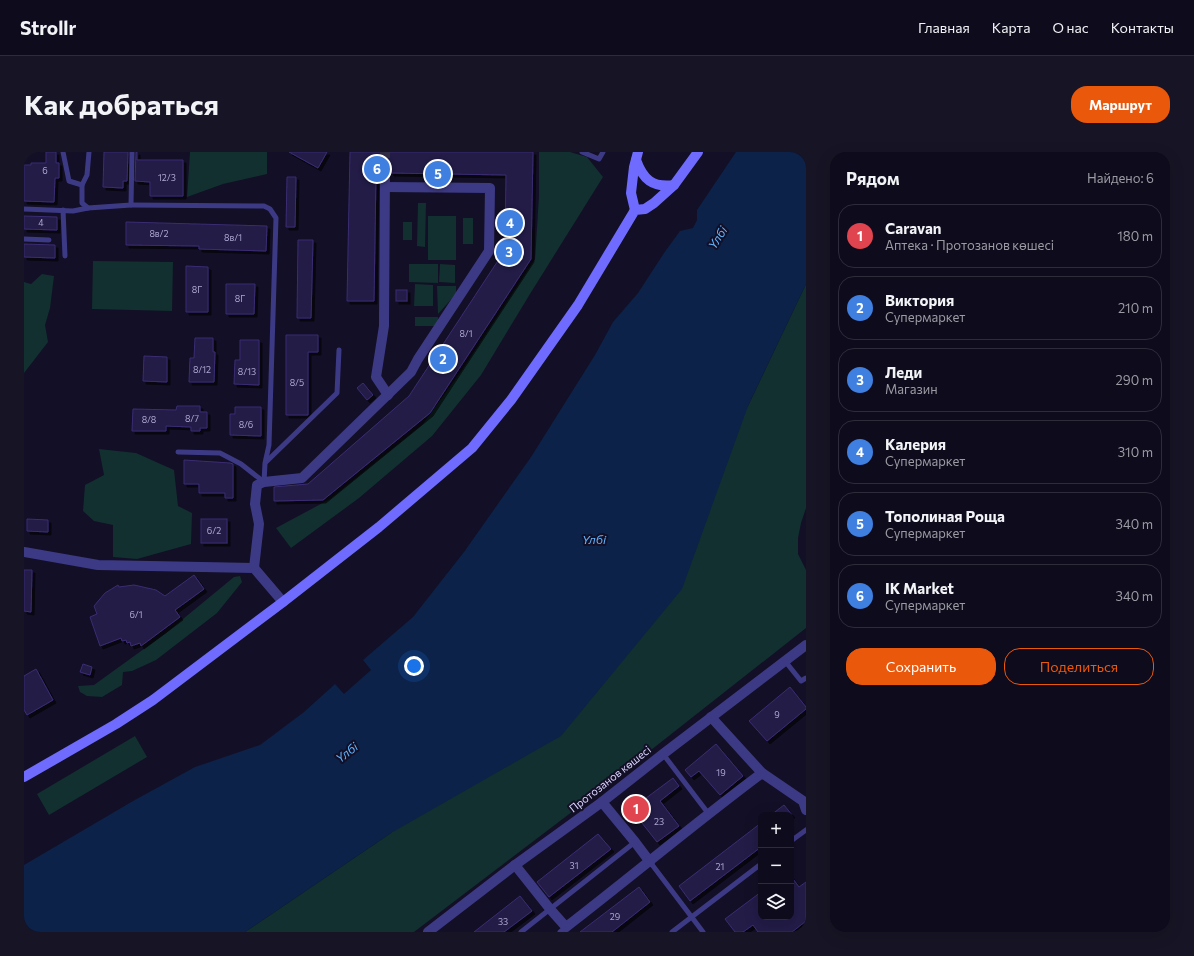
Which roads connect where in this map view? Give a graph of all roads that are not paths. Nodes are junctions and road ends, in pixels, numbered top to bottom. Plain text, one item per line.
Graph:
1 (63, 152) edge
2 (89, 152) edge
3 (132, 152) edge
4 (582, 152) edge
5 (603, 152) edge
6 (698, 152) edge
7 (637, 156) edge
8 (385, 173) tunnel mouth
9 (82, 185) junction
10 (674, 186) junction
11 (385, 187) junction
12 (131, 205) junction
13 (88, 208) junction
14 (24, 209) edge
15 (64, 210) junction
16 (635, 210) junction
17 (24, 239) edge
18 (49, 240) dead end
19 (64, 256) dead end
20 (339, 350) dead end
21 (388, 395) junction
22 (178, 452) dead end
23 (265, 463) junction
24 (264, 482) junction
25 (24, 552) edge
26 (254, 568) junction
27 (283, 602) junction
28 (806, 645) edge
29 (785, 661) junction
30 (806, 678) edge
31 (711, 717) junction
32 (663, 754) junction
33 (762, 773) junction
34 (24, 776) edge
35 (602, 802) junction
36 (806, 810) edge
37 (708, 813) junction
38 (806, 830) edge
39 (794, 839) edge
40 (635, 842) junction
41 (650, 862) junction
42 (516, 865) junction
43 (758, 866) edge
44 (550, 909) junction
45 (692, 917) junction
46 (563, 929) edge
47 (428, 932) edge
48 (521, 932) edge
49 (672, 932) edge
50 (703, 932) edge

1 - 9 lane
2 - 9 lane
3 - 12 lane
4 - 5 lane
6 - 10 main road
7 - 10 main road
7 - 16 main road
8 - 11 street
9 - 13 lane
10 - 16 main road
11 - 21 street
11 - 21 street
12 - 13 lane
12 - 23 lane
13 - 15 lane
14 - 15 lane
15 - 19 lane
16 - 27 main road
17 - 18 lane
20 - 23 lane
21 - 24 street
22 - 24 lane
23 - 24 lane
24 - 26 street
25 - 26 street
26 - 27 street
27 - 34 main road
28 - 29 street, Протозанов көшесі
29 - 30 lane
29 - 31 street, Протозанов көшесі
31 - 32 street, Протозанов көшесі
31 - 33 street
32 - 35 street, Протозанов көшесі
32 - 37 lane
33 - 36 street
33 - 37 street
35 - 40 street
35 - 42 street, Протозанов көшесі
37 - 41 street
38 - 39 lane
40 - 41 street
40 - 44 lane
41 - 45 lane
41 - 46 street
42 - 44 street
42 - 47 street, Протозанов көшесі
43 - 45 lane
44 - 46 street
44 - 48 lane
45 - 49 lane
45 - 50 lane

